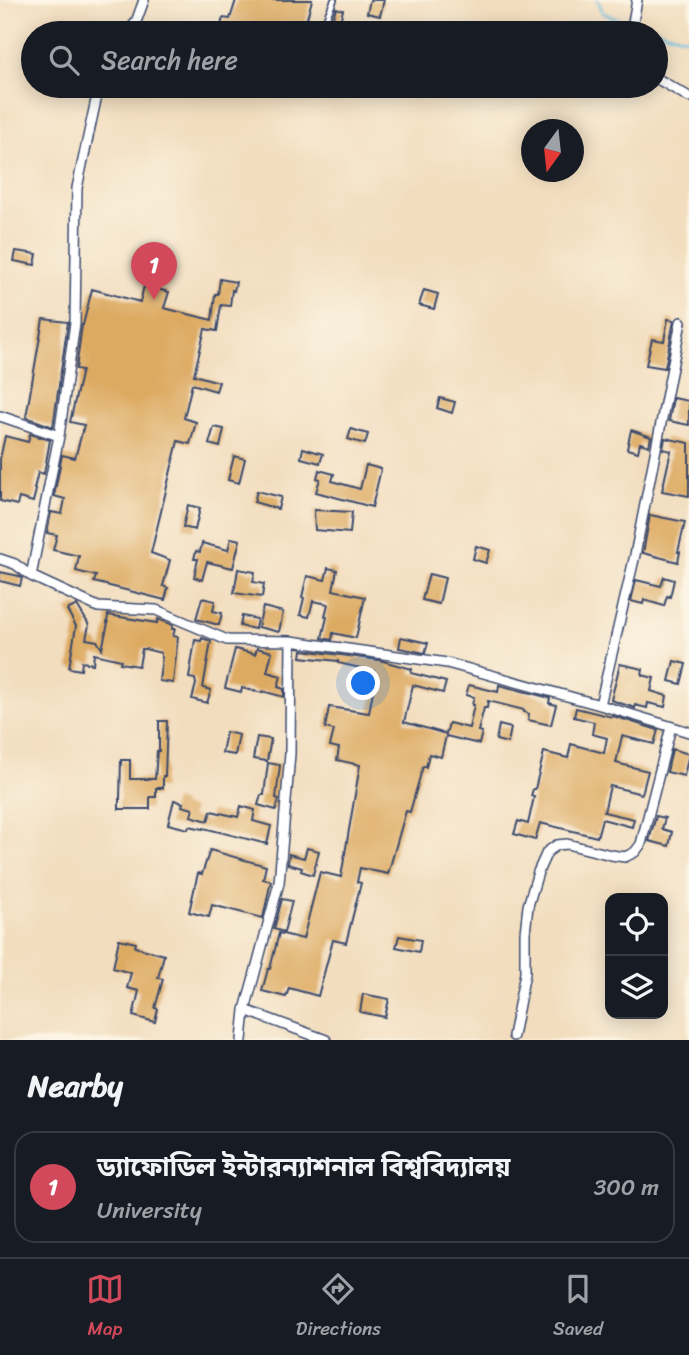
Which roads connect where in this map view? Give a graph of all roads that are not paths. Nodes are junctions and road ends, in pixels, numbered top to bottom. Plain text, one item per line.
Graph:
1 (144, 0) edge
2 (334, 0) edge
3 (637, 0) edge
4 (136, 21) edge
5 (325, 21) edge
6 (633, 21) edge
7 (668, 85) edge
8 (689, 97) edge
9 (96, 98) edge
10 (681, 322) dead end
11 (0, 416) edge
12 (59, 436) junction
13 (0, 559) edge
14 (31, 576) junction
15 (291, 641) junction
16 (600, 705) junction
17 (671, 727) junction
18 (689, 732) edge
19 (245, 1010) junction
20 (513, 1036) dead end
21 (242, 1040) edge
22 (326, 1040) edge

1 - 4 street
2 - 5 lane
3 - 6 street
7 - 8 street
9 - 12 street
10 - 16 street
11 - 12 street
12 - 14 street
13 - 14 street
14 - 15 street
15 - 16 street
15 - 19 street
16 - 17 street
17 - 18 street
17 - 20 street
19 - 21 street
19 - 22 street

